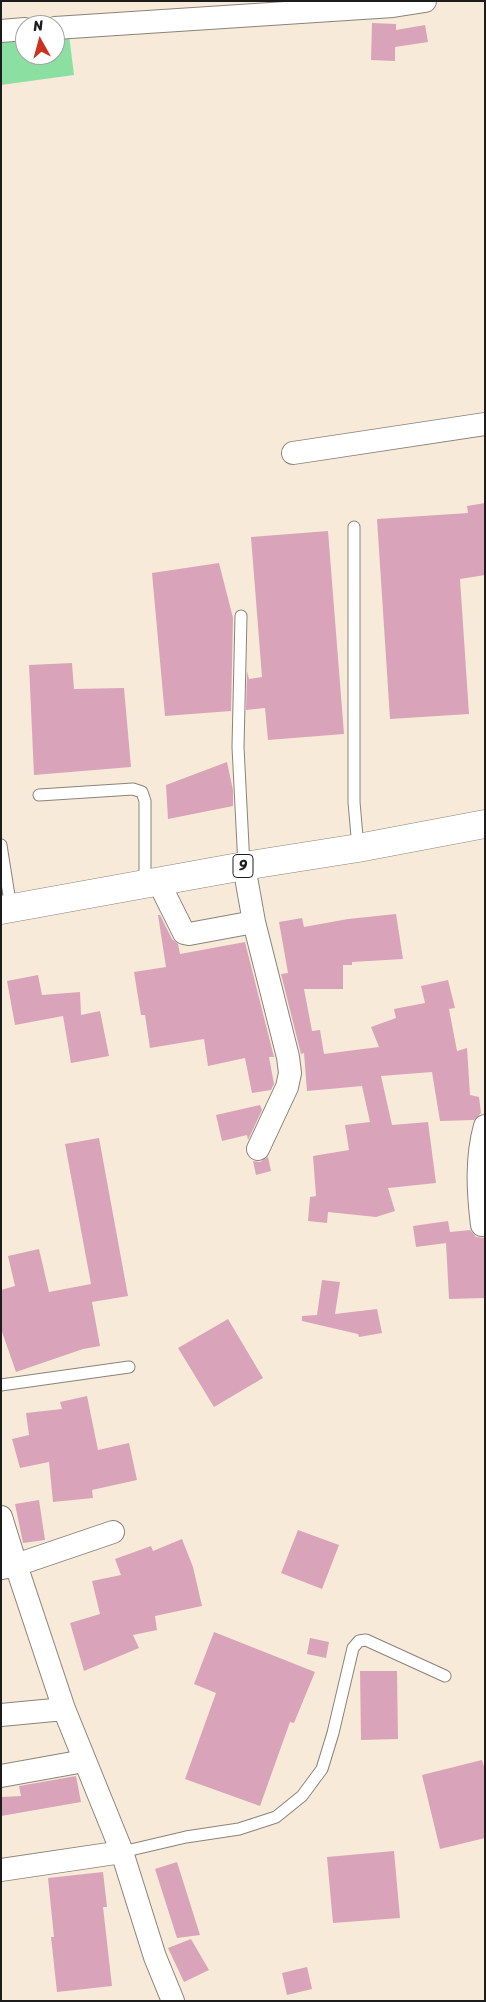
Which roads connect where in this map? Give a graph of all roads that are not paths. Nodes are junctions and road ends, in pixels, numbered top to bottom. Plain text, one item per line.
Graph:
1 (425, 1) edge
2 (65, 27) edge
3 (15, 29) edge
4 (1, 30) edge
5 (485, 424) edge
6 (294, 453) dead end
7 (354, 527) dead end
8 (241, 616) dead end
9 (39, 795) dead end
10 (485, 824) edge
11 (1, 845) edge
12 (358, 848) junction
13 (244, 866) junction
14 (152, 882) junction
15 (6, 909) edge
16 (254, 922) junction
17 (485, 1126) edge
18 (258, 1149) dead end
19 (482, 1225) dead end
20 (129, 1367) dead end
21 (1, 1384) edge
22 (1, 1516) edge
23 (113, 1532) dead end
24 (8, 1567) edge
25 (445, 1676) dead end
26 (64, 1709) junction
27 (1, 1715) edge
28 (84, 1761) junction
29 (1, 1776) edge
30 (122, 1852) junction
31 (1, 1870) edge
32 (173, 2001) edge

1 - 2 street
3 - 4 street
5 - 6 street
7 - 12 lane
8 - 13 lane
9 - 14 lane
10 - 12 highway, 9
11 - 15 lane
12 - 13 highway, 9
13 - 14 highway, 9
13 - 16 street
14 - 15 highway, 9
14 - 16 street
16 - 18 street
17 - 19 street
20 - 21 lane
22 - 24 street
23 - 24 street
24 - 26 street
25 - 30 lane
26 - 27 street
26 - 28 street
28 - 29 street
28 - 30 street
30 - 31 street
30 - 32 street

